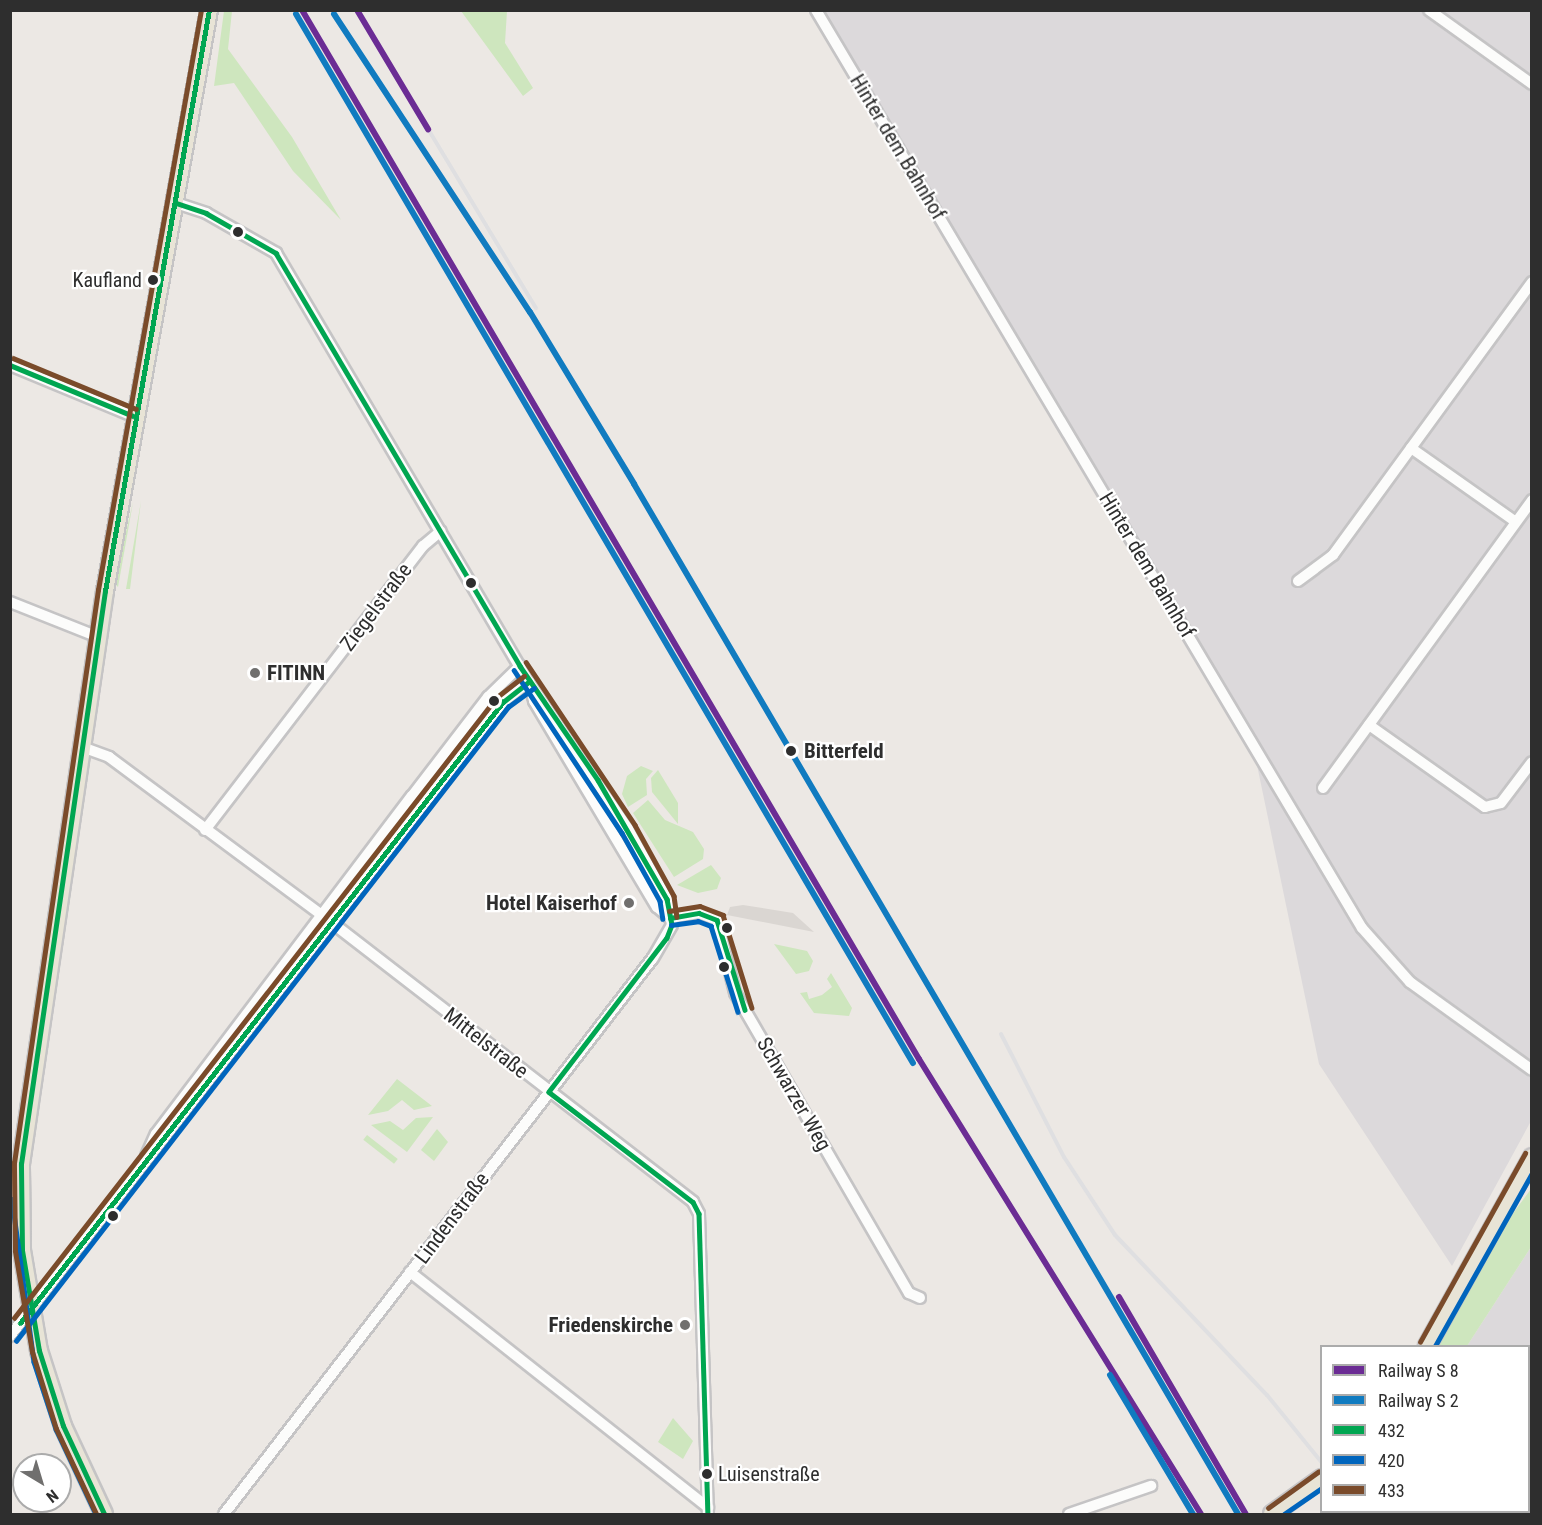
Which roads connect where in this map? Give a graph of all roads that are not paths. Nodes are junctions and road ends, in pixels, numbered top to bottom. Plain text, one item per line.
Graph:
1 (209, 10) edge
2 (816, 10) edge
3 (1429, 10) edge
4 (1532, 84) edge
5 (176, 203) junction
6 (1532, 282) edge
7 (10, 365) edge
8 (134, 416) junction
9 (1411, 448) junction
10 (1532, 500) edge
11 (1516, 522) junction
12 (441, 531) junction
13 (1298, 581) dead end
14 (10, 602) edge
15 (98, 637) junction
16 (520, 666) junction
17 (529, 682) junction
18 (1369, 725) junction
19 (82, 747) junction
20 (1532, 762) edge
21 (1323, 789) dead end
22 (205, 830) junction
23 (322, 915) junction
24 (670, 918) junction
25 (331, 922) junction
26 (1532, 1070) edge
27 (549, 1092) junction
28 (1532, 1157) edge
29 (146, 1159) junction
30 (15, 1198) edge
31 (410, 1272) junction
32 (920, 1298) dead end
33 (30, 1310) junction
34 (10, 1336) edge
35 (1428, 1345) edge
36 (1320, 1479) edge
37 (1151, 1486) dead end
38 (708, 1511) edge
39 (104, 1515) edge
40 (224, 1515) edge
41 (1069, 1515) edge
42 (1272, 1515) edge

1 - 5 main road
2 - 26 street, Hinter dem Bahnhof
3 - 4 street
5 - 8 main road
5 - 12 street
6 - 9 street
7 - 8 street
8 - 15 main road
9 - 11 street
9 - 13 street
10 - 11 street
11 - 18 street
12 - 16 street
12 - 22 street, Ziegelstraße
14 - 15 street
15 - 19 main road
16 - 17 street
16 - 23 street
17 - 24 street
17 - 25 street
18 - 20 street
18 - 21 street
19 - 22 street, Mittelstraße
19 - 30 main road
22 - 23 street, Mittelstraße
23 - 25 street, Mittelstraße
23 - 29 street
24 - 27 street, Lindenstraße
24 - 32 street, Schwarzer Weg
25 - 27 street, Mittelstraße
25 - 29 street
27 - 31 street, Lindenstraße
27 - 38 street, Mittelstraße
28 - 35 main road
29 - 33 street
30 - 33 main road
31 - 38 street
31 - 40 street, Lindenstraße
33 - 34 street
33 - 39 main road
36 - 42 main road
37 - 41 street

